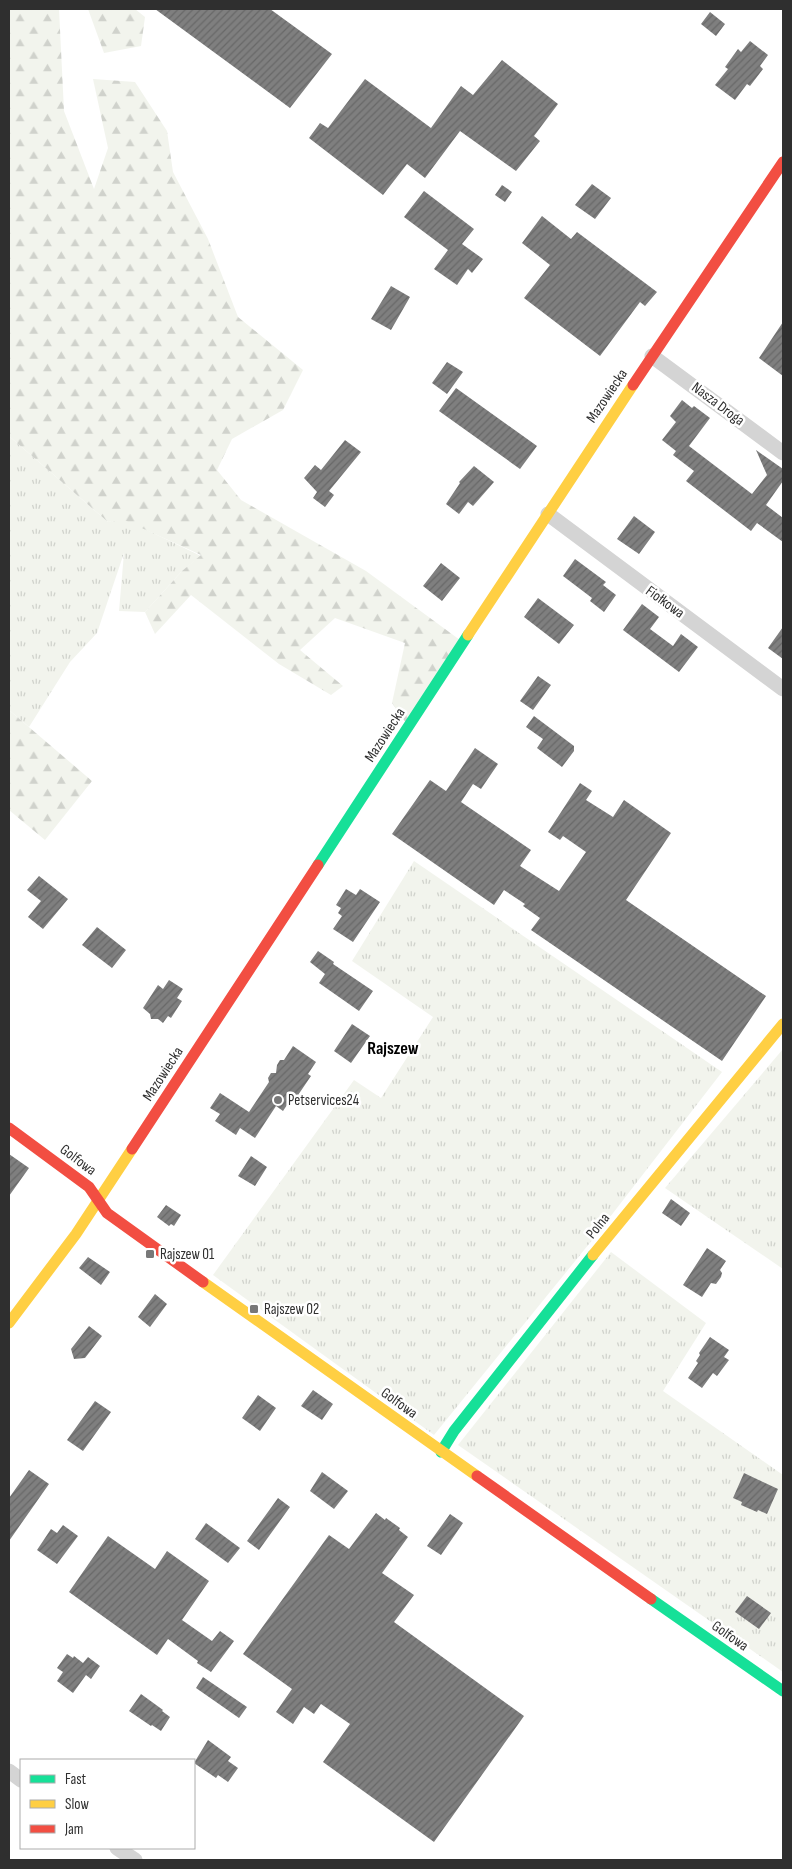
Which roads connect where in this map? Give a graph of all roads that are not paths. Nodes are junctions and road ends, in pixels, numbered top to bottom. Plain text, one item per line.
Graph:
1 (783, 162) edge
2 (652, 356) junction
3 (783, 453) edge
4 (548, 514) junction
5 (783, 689) edge
6 (783, 1024) edge
7 (9, 1128) edge
8 (99, 1199) junction
9 (9, 1323) edge
10 (441, 1452) junction
11 (783, 1691) edge
12 (9, 1771) edge
13 (20, 1779) edge
14 (118, 1849) edge
15 (135, 1860) edge

1 - 2 street, Mazowiecka
2 - 3 street, Nasza Droga
2 - 4 street, Mazowiecka
4 - 5 street, Fiołkowa
4 - 8 street, Mazowiecka
6 - 10 street, Polna
7 - 8 street, Golfowa
8 - 9 street, Mazowiecka
8 - 10 street, Golfowa
10 - 11 street, Golfowa
12 - 13 street
14 - 15 street

